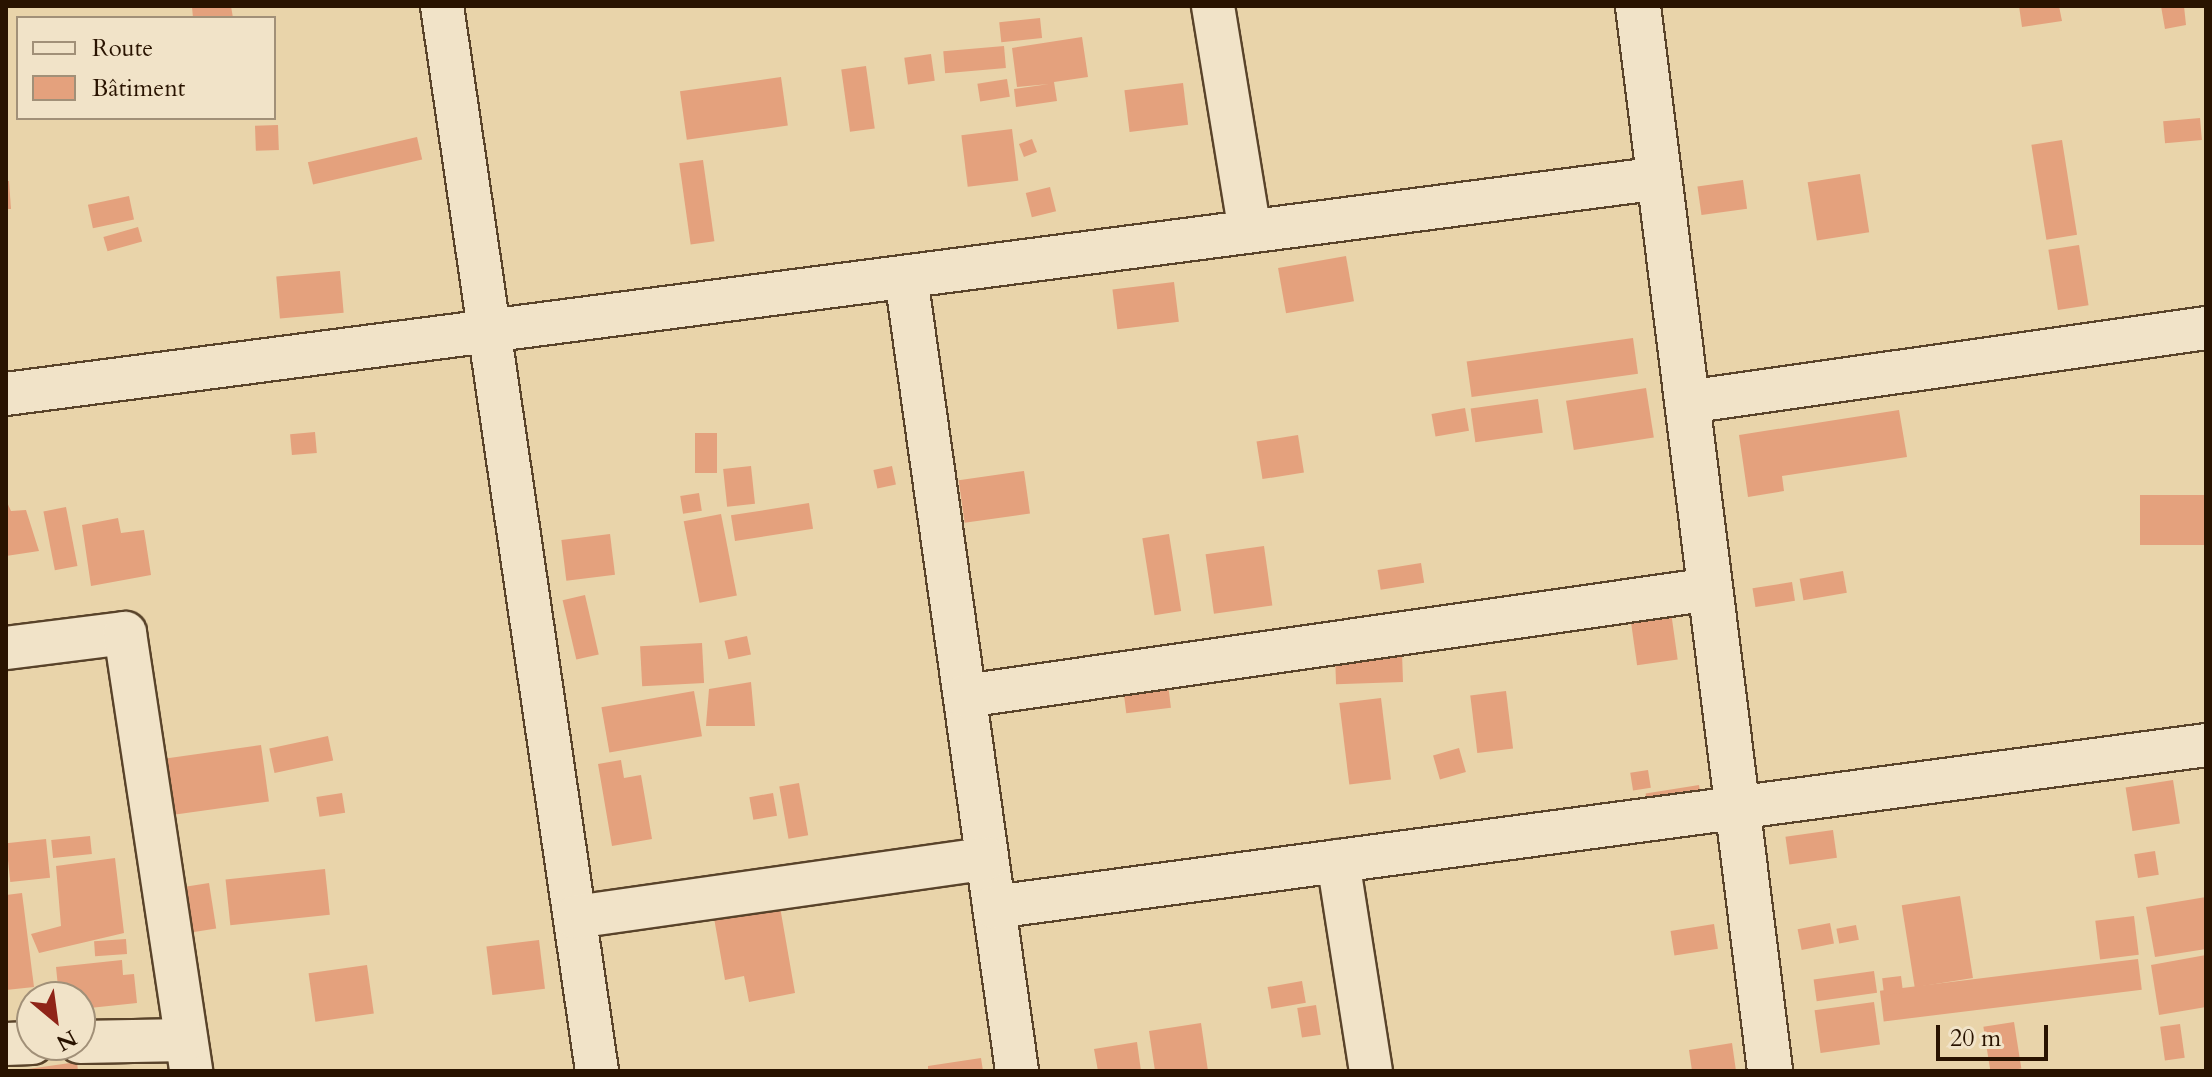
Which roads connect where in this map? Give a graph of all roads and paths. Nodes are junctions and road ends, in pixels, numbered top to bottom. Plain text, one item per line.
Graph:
1 (442, 6) edge
2 (1213, 6) edge
3 (1638, 6) edge
4 (1659, 178) junction
5 (1250, 231) junction
6 (906, 277) junction
7 (2206, 328) edge
8 (490, 331) junction
9 (6, 394) edge
10 (1687, 402) junction
11 (1711, 589) junction
12 (6, 648) edge
13 (965, 696) junction
14 (2206, 745) edge
15 (1737, 807) junction
16 (987, 858) junction
17 (1338, 861) junction
18 (994, 907) junction
19 (575, 917) junction
20 (96, 1044) edge
21 (189, 1056) edge
22 (597, 1071) edge
23 (1017, 1071) edge
24 (1371, 1071) edge
25 (1770, 1071) edge

1 - 8 street
2 - 5 street
3 - 4 street
4 - 5 street
4 - 10 street
5 - 6 street
6 - 8 street
6 - 13 street
7 - 10 street
8 - 9 street
8 - 19 street
10 - 11 street
11 - 13 street
11 - 15 street
12 - 21 street
13 - 16 street
14 - 15 street
15 - 17 street
15 - 25 street
16 - 18 street
16 - 19 street
17 - 18 street
17 - 24 street
18 - 23 street
19 - 22 street
20 - 21 street

